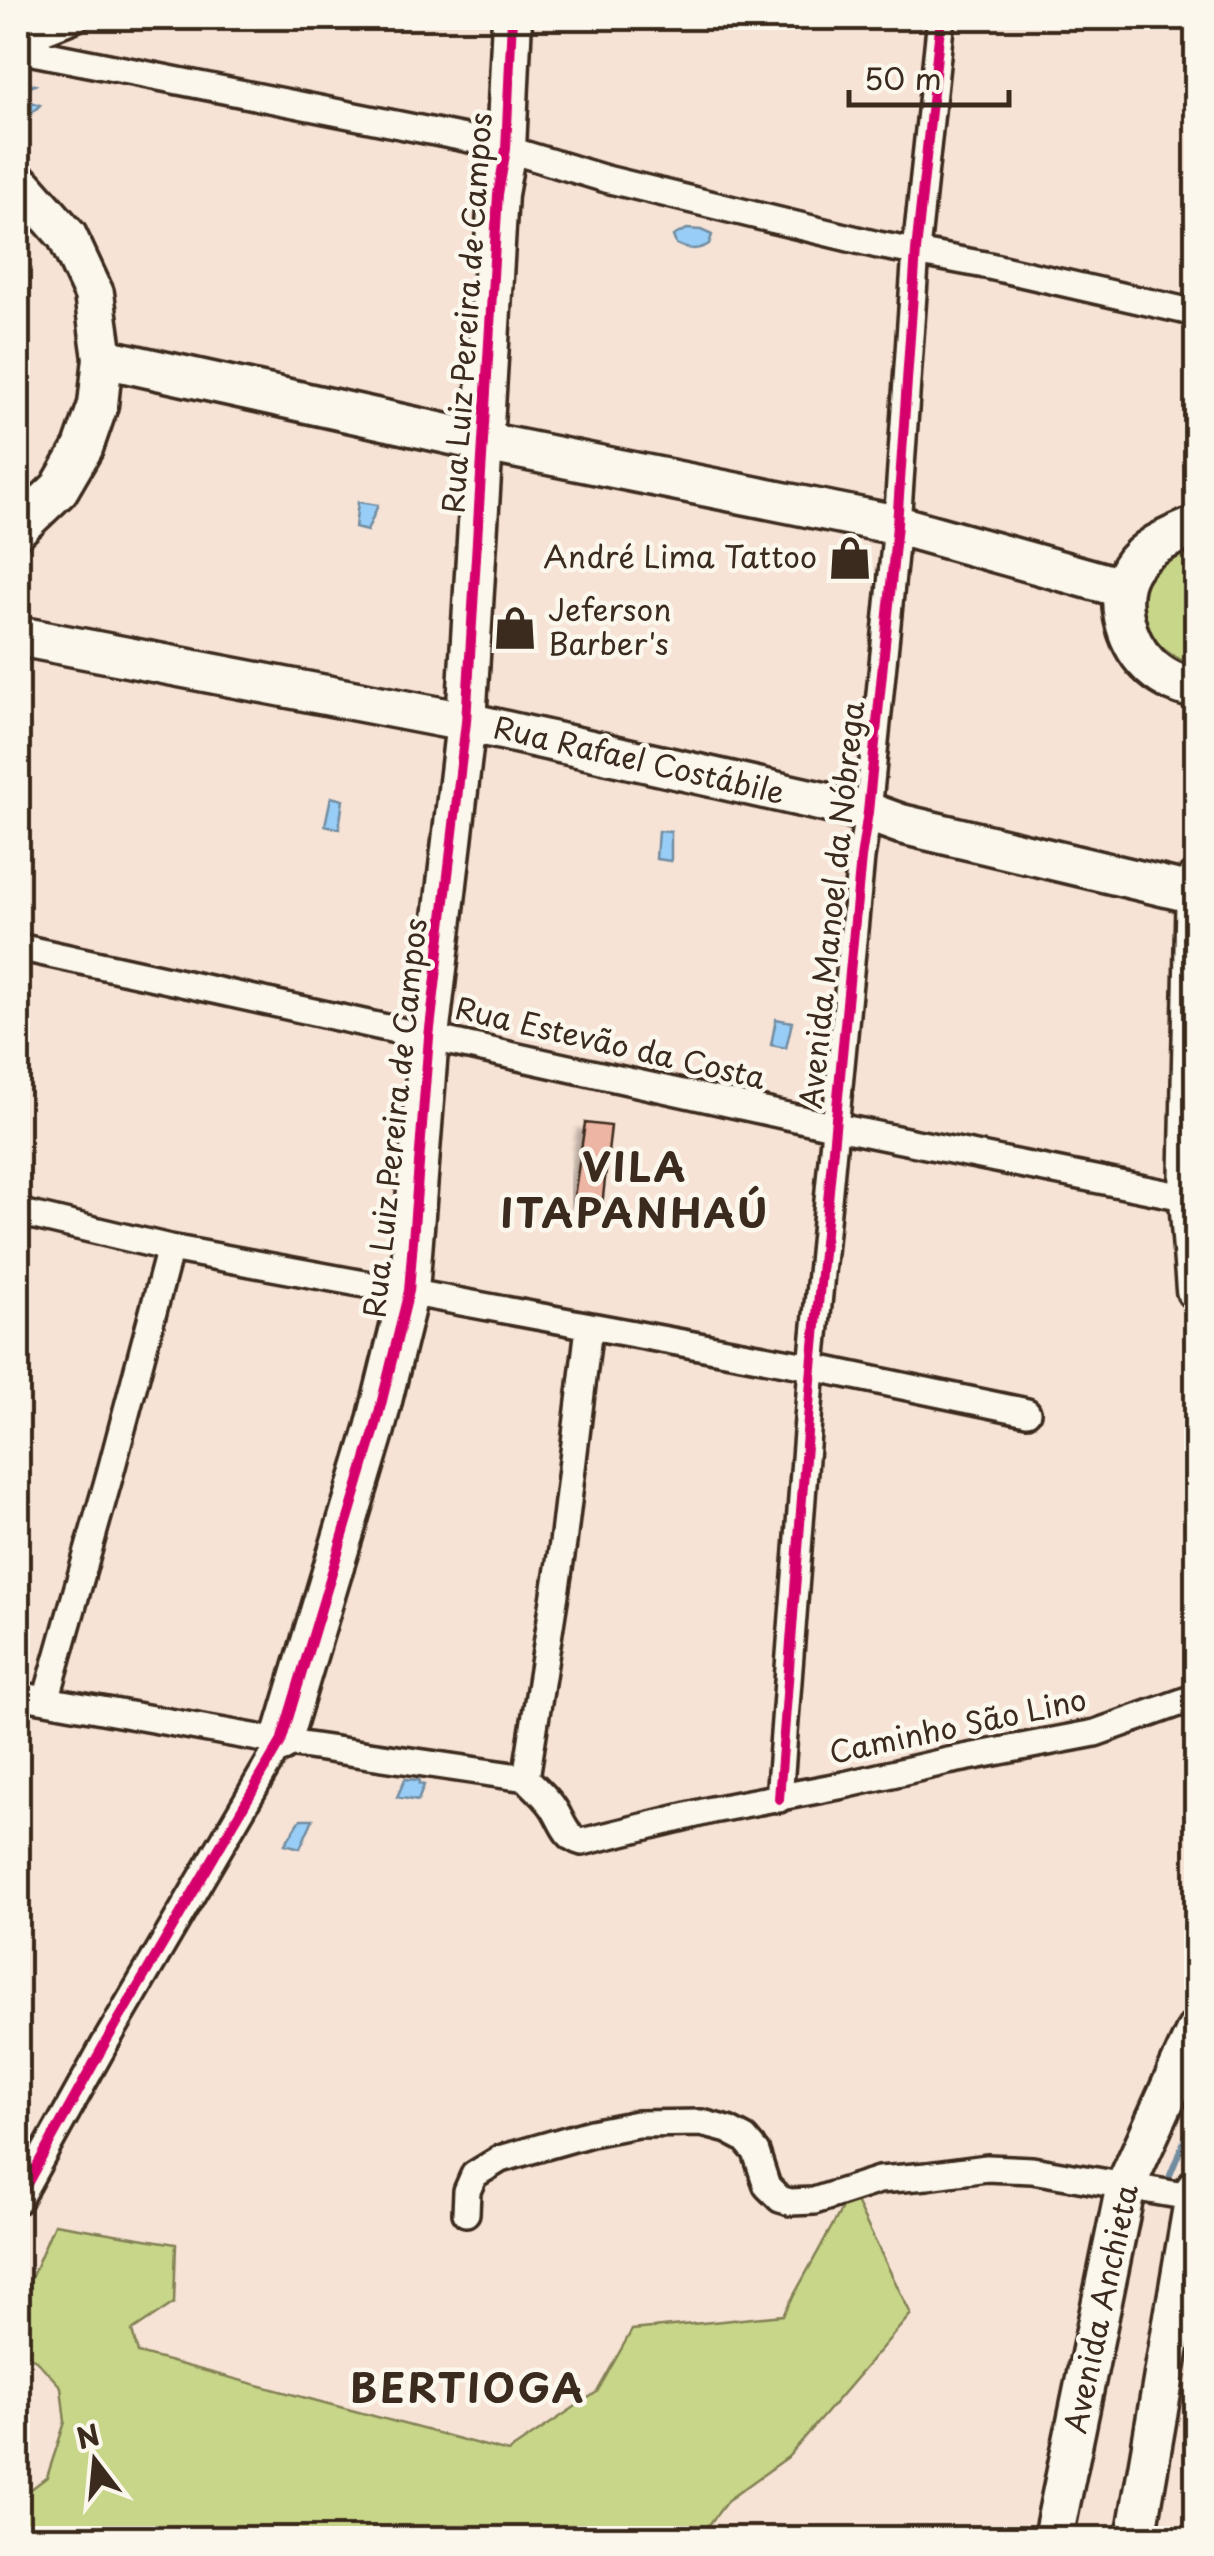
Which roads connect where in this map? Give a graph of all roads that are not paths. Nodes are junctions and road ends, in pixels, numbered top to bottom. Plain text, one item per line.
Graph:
1 (76, 18) edge
2 (512, 18) edge
3 (941, 18) edge
4 (18, 42) edge
5 (18, 50) edge
6 (506, 149) junction
7 (18, 183) edge
8 (916, 250) junction
9 (1196, 313) edge
10 (103, 358) junction
11 (484, 442) junction
12 (897, 525) junction
13 (1196, 526) edge
14 (18, 528) edge
15 (1122, 588) junction
16 (18, 636) edge
17 (1196, 689) edge
18 (466, 722) junction
19 (868, 812) junction
20 (1196, 880) edge
21 (1196, 894) edge
22 (18, 947) edge
23 (429, 1037) junction
24 (836, 1127) junction
25 (1189, 1198) junction
26 (18, 1212) edge
27 (170, 1248) junction
28 (1196, 1290) edge
29 (409, 1291) junction
30 (589, 1326) junction
31 (812, 1367) junction
32 (1027, 1412) dead end
33 (18, 1695) edge
34 (1196, 1697) edge
35 (46, 1700) junction
36 (281, 1742) junction
37 (526, 1778) junction
38 (779, 1798) junction
39 (1196, 2030) edge
40 (1126, 2185) junction
41 (1196, 2195) edge
42 (18, 2200) edge
43 (466, 2213) dead end
44 (1053, 2538) edge
45 (1136, 2538) edge

1 - 4 street
2 - 6 street, Rua Luiz Pereira de Campos
3 - 8 street, Avenida Manoel da Nóbrega
5 - 6 street
6 - 8 street
6 - 11 street, Rua Luiz Pereira de Campos
7 - 10 street
8 - 9 street
8 - 12 street, Avenida Manoel da Nóbrega
10 - 11 street
10 - 14 street
11 - 12 street
11 - 18 street, Rua Luiz Pereira de Campos
12 - 15 street
12 - 19 street, Avenida Manoel da Nóbrega
13 - 15 street
15 - 17 street
16 - 18 street, Rua Rafael Costábile
18 - 19 street, Rua Rafael Costábile
18 - 23 street, Rua Luiz Pereira de Campos
19 - 21 street, Rua Rafael Costábile
19 - 24 street, Avenida Manoel da Nóbrega
20 - 21 street
21 - 25 street
22 - 23 street, Rua Estevão da Costa
23 - 24 street, Rua Estevão da Costa
23 - 29 street, Rua Luiz Pereira de Campos
24 - 25 street, Rua Estevão da Costa
24 - 31 street, Avenida Manoel da Nóbrega
25 - 28 street
26 - 27 street
27 - 29 street
27 - 35 street
29 - 30 street
29 - 36 street, Rua Luiz Pereira de Campos
30 - 31 street
30 - 37 street
31 - 32 street
31 - 38 street, Avenida Manoel da Nóbrega
33 - 35 street
34 - 38 street, Caminho São Lino
35 - 36 street
36 - 37 street
36 - 42 street, Rua Luiz Pereira de Campos
37 - 38 street, Caminho São Lino
39 - 40 street, Avenida Anchieta
40 - 41 street
40 - 43 street
40 - 44 street, Avenida Anchieta
41 - 45 street

